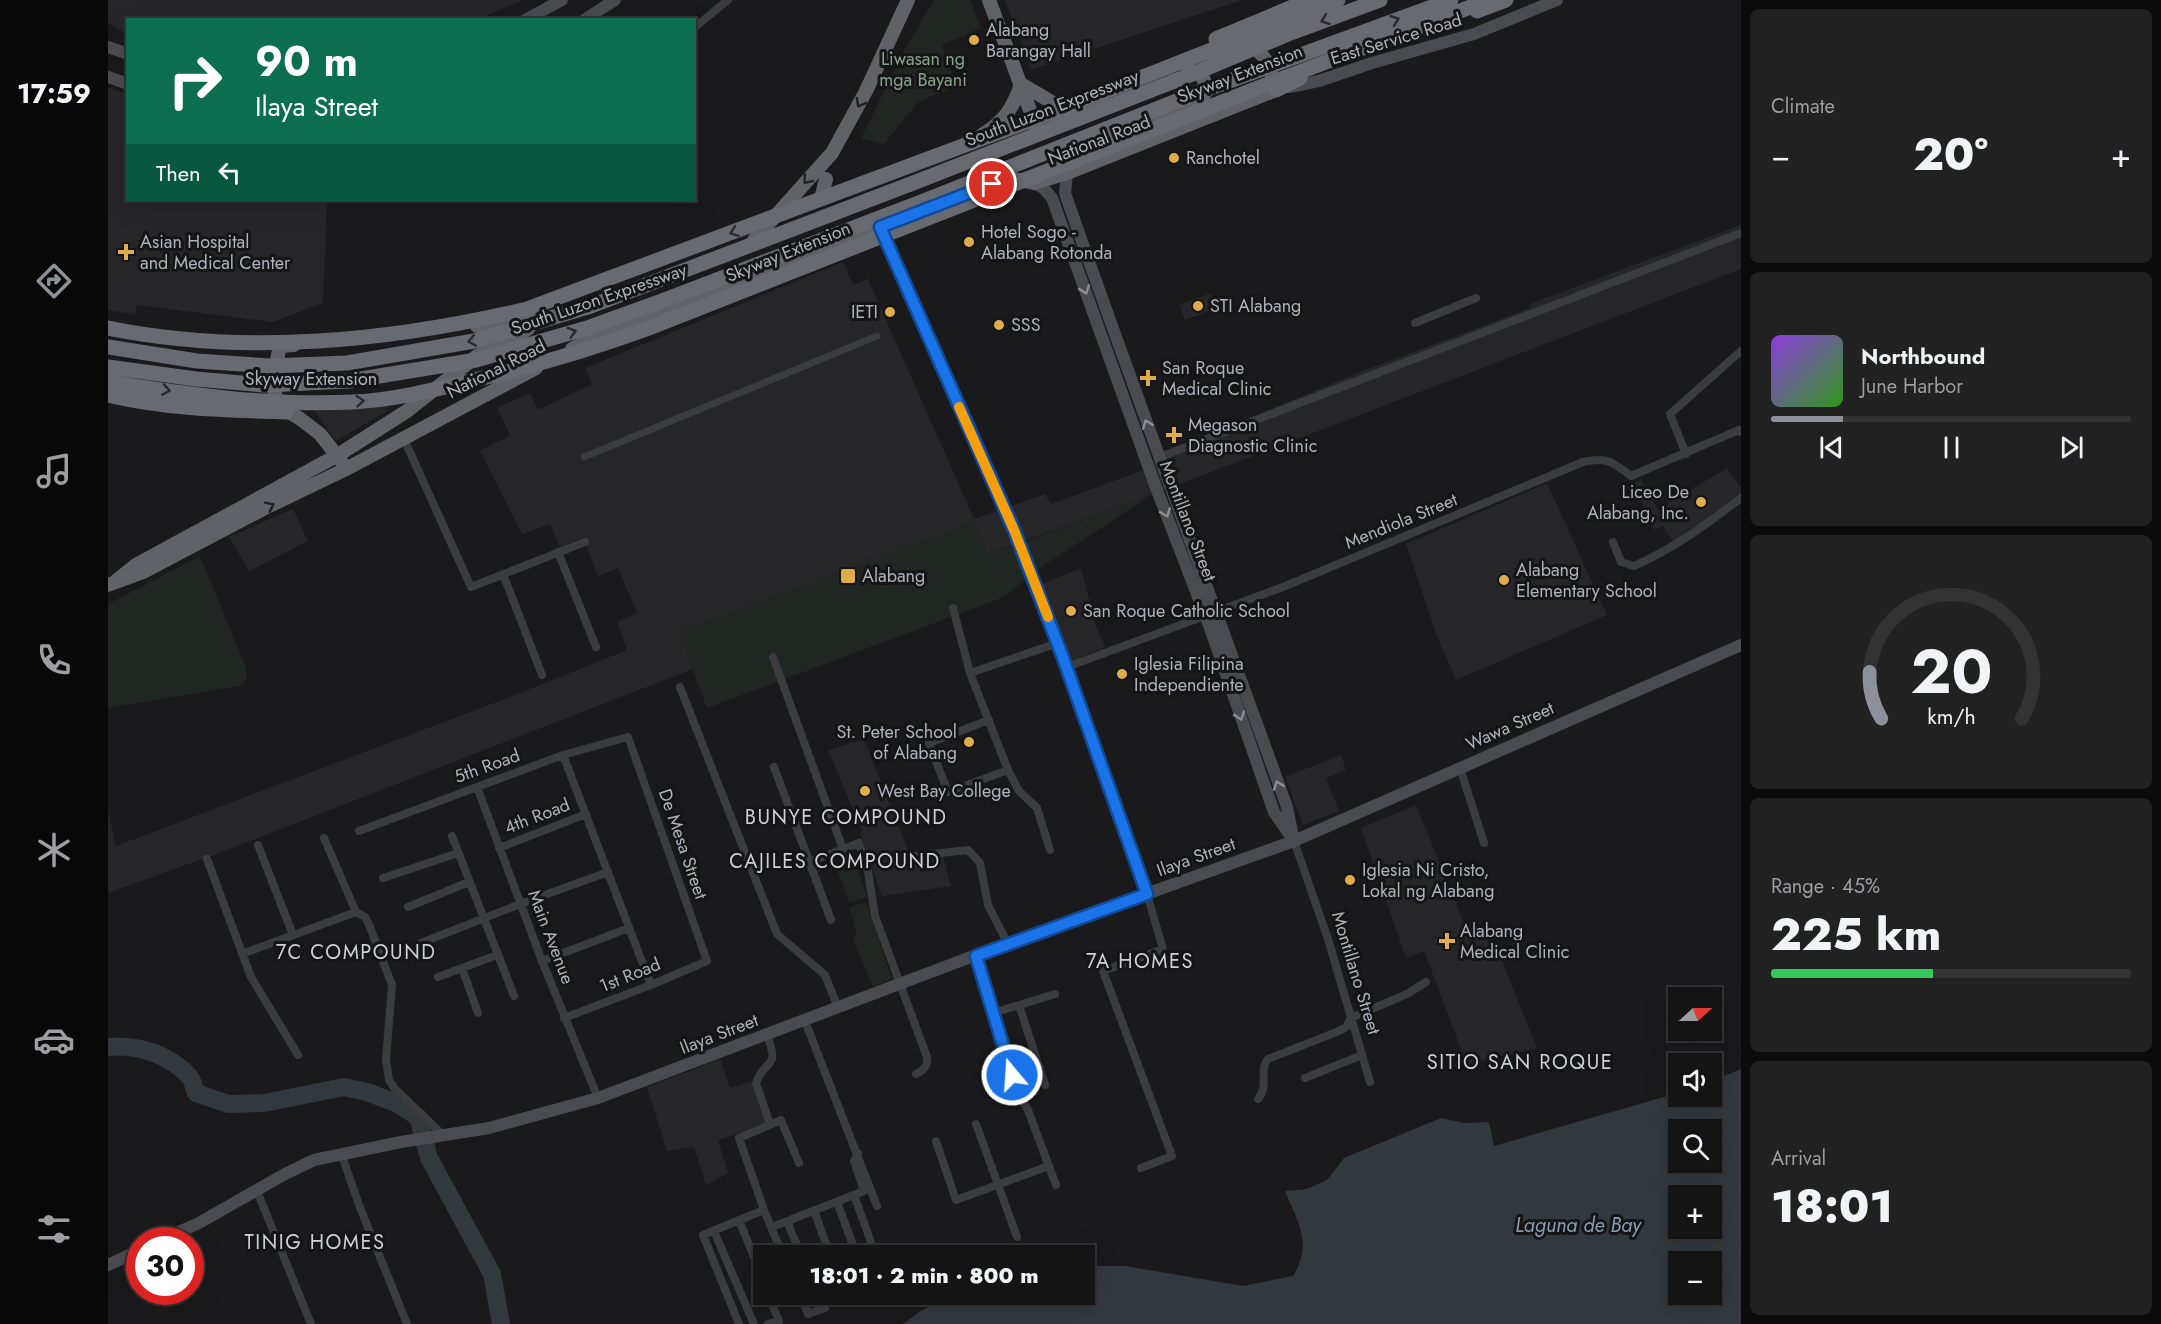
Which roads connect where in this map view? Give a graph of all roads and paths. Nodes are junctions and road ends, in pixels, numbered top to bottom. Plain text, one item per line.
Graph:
1 (562, 0) edge
2 (615, 0) edge
3 (728, 0) edge
4 (908, 0) edge
5 (915, 0) edge
6 (989, 0) edge
7 (1309, 0) edge
8 (1338, 0) edge
9 (1380, 0) edge
10 (1451, 0) edge
11 (1489, 0) edge
12 (1506, 0) edge
13 (1557, 0) edge
14 (529, 18) edge
15 (587, 18) edge
16 (696, 26) edge
17 (895, 31) junction
18 (1216, 39) junction
19 (108, 47) edge
20 (126, 53) edge
21 (1180, 72) junction
22 (108, 77) edge
23 (126, 83) edge
24 (1021, 84) junction
25 (1276, 90) junction
26 (1094, 106) junction
27 (1037, 129) junction
28 (832, 153) junction
29 (1067, 173) junction
30 (1009, 178) junction
31 (826, 179) junction
32 (1034, 183) junction
33 (1065, 193) junction
34 (1052, 198) junction
35 (797, 223) junction
36 (880, 227) junction
37 (1741, 233) edge
38 (754, 240) junction
39 (618, 292) junction
40 (1476, 298) dead end
41 (586, 303) junction
42 (108, 322) edge
43 (1415, 323) dead end
44 (108, 328) edge
45 (604, 332) junction
46 (877, 336) dead end
47 (280, 345) junction
48 (108, 347) edge
49 (1741, 351) edge
50 (108, 367) edge
51 (455, 373) junction
52 (108, 381) edge
53 (108, 395) edge
54 (470, 402) junction
55 (286, 412) junction
56 (1741, 432) edge
57 (404, 439) junction
58 (1686, 454) junction
59 (338, 455) junction
60 (584, 457) dead end
61 (1161, 461) junction
62 (346, 469) junction
63 (1150, 470) junction
64 (1168, 479) junction
65 (1155, 485) junction
66 (1741, 498) edge
67 (585, 542) dead end
68 (1613, 542) dead end
69 (558, 552) junction
70 (503, 574) junction
71 (112, 583) edge
72 (952, 608) dead end
73 (1211, 615) junction
74 (1058, 643) junction
75 (1741, 645) edge
76 (596, 647) dead end
77 (773, 657) dead end
78 (1067, 668) junction
79 (970, 673) junction
80 (542, 675) dead end
81 (680, 687) dead end
82 (989, 720) junction
83 (628, 737) joint
84 (563, 755) junction
85 (774, 767) dead end
86 (1460, 768) junction
87 (1008, 770) junction
88 (477, 787) junction
89 (586, 814) junction
90 (358, 831) dead end
91 (452, 836) dead end
92 (324, 838) dead end
93 (1294, 841) junction
94 (1484, 843) dead end
95 (258, 844) dead end
96 (499, 848) junction
97 (843, 849) junction
98 (1050, 850) dead end
99 (458, 853) junction
100 (906, 856) dead end
101 (207, 859) dead end
102 (809, 862) junction
103 (608, 872) junction
104 (383, 878) dead end
105 (470, 882) junction
106 (1147, 894) junction
107 (520, 904) junction
108 (408, 907) dead end
109 (356, 912) junction
110 (483, 919) junction
111 (831, 920) dead end
112 (629, 928) junction
113 (293, 935) junction
114 (421, 943) dead end
115 (1008, 944) junction
116 (242, 954) junction
117 (497, 955) junction
118 (976, 956) junction
119 (542, 961) junction
120 (707, 961) joint
121 (462, 968) junction
122 (438, 976) dead end
123 (1426, 982) dead end
124 (901, 984) junction
125 (651, 985) junction
126 (1055, 994) dead end
127 (514, 996) dead end
128 (1019, 1005) junction
129 (838, 1008) junction
130 (478, 1013) dead end
131 (993, 1013) junction
132 (564, 1018) junction
133 (1351, 1018) junction
134 (805, 1021) junction
135 (767, 1035) junction
136 (298, 1055) dead end
137 (1362, 1055) junction
138 (916, 1074) dead end
139 (1305, 1078) dead end
140 (1370, 1082) dead end
141 (1045, 1085) dead end
142 (598, 1098) junction
143 (1258, 1099) dead end
144 (770, 1124) junction
145 (976, 1124) dead end
146 (440, 1137) junction
147 (936, 1141) dead end
148 (341, 1153) junction
149 (858, 1153) junction
150 (799, 1163) dead end
151 (1049, 1166) junction
152 (1141, 1168) dead end
153 (998, 1184) junction
154 (1056, 1185) dead end
155 (257, 1191) junction
156 (854, 1196) junction
157 (837, 1202) junction
158 (877, 1206) dead end
159 (764, 1210) junction
160 (814, 1210) junction
161 (739, 1220) junction
162 (789, 1221) junction
163 (190, 1227) edge
164 (772, 1227) junction
165 (714, 1231) junction
166 (1017, 1237) dead end
167 (779, 1245) edge
168 (797, 1245) edge
169 (826, 1245) edge
170 (853, 1245) edge
171 (872, 1245) edge
172 (753, 1255) edge
173 (126, 1256) edge
174 (108, 1264) edge
175 (772, 1305) edge
176 (804, 1305) edge
177 (824, 1305) edge
178 (311, 1324) edge
179 (406, 1324) edge
180 (739, 1324) edge
181 (754, 1324) edge
182 (768, 1324) edge

1 - 14 main road
2 - 15 main road
3 - 16 street
4 - 17 highway
5 - 17 highway
6 - 24 highway
7 - 18 highway
8 -> 44 highway, Skyway Extension, bridge
9 -> 48 highway, South Luzon Expressway, bridge
50 -> 10 highway, South Luzon Expressway, bridge
52 -> 11 highway, Skyway Extension, bridge
12 - 25 highway
13 - 25 main road, East Service Road
17 -> 28 highway
18 - 21 highway, National Road
18 - 25 highway
19 - 20 main road
21 - 26 highway, National Road
21 - 30 highway
22 - 23 main road
24 - 26 highway
24 - 27 highway
24 - 31 highway
25 - 29 highway, National Road
26 - 27 highway, National Road
27 - 35 highway, National Road
28 - 31 highway
28 -> 38 highway
29 - 32 highway, National Road
29 - 33 main road, Montillano Street
30 - 32 highway, National Road
30 - 36 highway, National Road
31 - 35 highway
32 - 34 main road
33 - 34 main road
61 -> 33 main road, Montillano Street
34 -> 63 main road, Montillano Street
35 - 38 highway, National Road
36 - 45 highway, National Road
36 - 74 street
37 - 61 street
38 - 39 highway, National Road
39 - 41 highway, National Road
39 - 45 highway
40 - 43 street
41 - 47 highway
41 - 51 highway, National Road
42 - 47 highway
45 - 54 highway, National Road
46 - 60 street
47 - 55 highway
49 - 58 street
51 - 54 highway
51 - 59 highway, National Road
53 - 55 highway
54 - 57 highway, National Road
55 - 59 highway
56 - 58 street, Mendiola Street
57 - 62 highway, National Road
57 - 70 street
58 - 73 street, Mendiola Street
59 - 62 highway
59 - 71 highway, National Road
61 - 63 main road
61 - 64 main road, Montillano Street
71 -> 62 highway, National Road
63 - 65 main road, Montillano Street
64 - 65 main road
64 - 73 main road, Montillano Street
65 -> 73 main road, Montillano Street
66 - 68 street
67 - 69 street
69 - 70 street
69 - 76 street
70 - 80 street
72 - 79 street
73 - 78 street, Mendiola Street
73 - 93 main road, Montillano Street
74 - 78 street
74 - 79 street
75 - 86 main road, Wawa Street
77 - 97 street
78 - 106 street
79 - 82 street
81 - 129 street
82 - 87 street
82 - 87 street
83 - 84 street, 5th Road
83 - 120 street, De Mesa Street
84 - 88 street, 5th Road
84 - 89 street
85 - 102 street
86 - 93 main road, Wawa Street
86 - 94 street
87 - 98 street
88 - 90 street, 5th Road
88 - 96 street, Main Avenue
89 - 96 street, 4th Road
89 - 103 street
91 - 99 street
92 - 109 street
93 - 106 main road, Ilaya Street
93 - 133 street, Montillano Street
95 - 113 street
96 - 107 street, Main Avenue
97 - 102 street
97 - 124 street
99 - 104 street
99 - 105 street
100 - 115 street
101 - 116 street
102 - 111 street
103 - 107 street
103 - 112 street
105 - 108 street
105 - 110 street
106 - 115 main road, Ilaya Street
106 - 152 street
107 - 110 street
107 - 119 street, Main Avenue
109 - 113 street
109 - 146 street
110 - 114 street
110 - 117 street
112 - 119 street
112 - 125 street
113 - 116 street
115 - 118 main road, Ilaya Street
116 - 136 street
117 - 121 street
117 - 127 street
118 - 124 main road, Ilaya Street
118 - 131 street
119 - 132 street, Main Avenue
120 - 125 street, 1st Road
121 - 122 street
121 - 130 street
123 - 133 street
124 - 129 main road, Ilaya Street
124 - 138 street
125 - 132 street, 1st Road
126 - 128 street
128 - 131 street
128 - 141 street
129 - 134 main road, Ilaya Street
131 - 151 street
132 - 142 street, Main Avenue
133 - 137 street, Montillano Street
133 - 143 street
134 - 135 main road, Ilaya Street
134 - 149 street
135 - 142 main road, Ilaya Street
135 - 144 street
137 - 139 street
137 - 140 street, Montillano Street
142 - 146 main road, Ilaya Street
144 - 150 street
144 - 159 street
145 - 153 street
146 - 148 main road, Ilaya Street
147 - 153 street
148 - 155 main road, Ilaya Street
148 - 179 street
149 - 156 street
149 - 158 street
151 - 153 street
151 - 154 street
153 - 166 street
155 - 163 main road, Ilaya Street
155 - 178 street
156 - 157 street
156 - 171 street
157 - 160 street
157 - 170 street
159 - 161 street
159 - 164 street
160 - 162 street
160 - 169 street
161 - 165 street
161 - 172 street
162 - 164 street
162 - 168 street
164 - 167 street
165 - 180 street
165 - 181 street
173 - 174 main road
175 - 182 street
176 - 177 street

